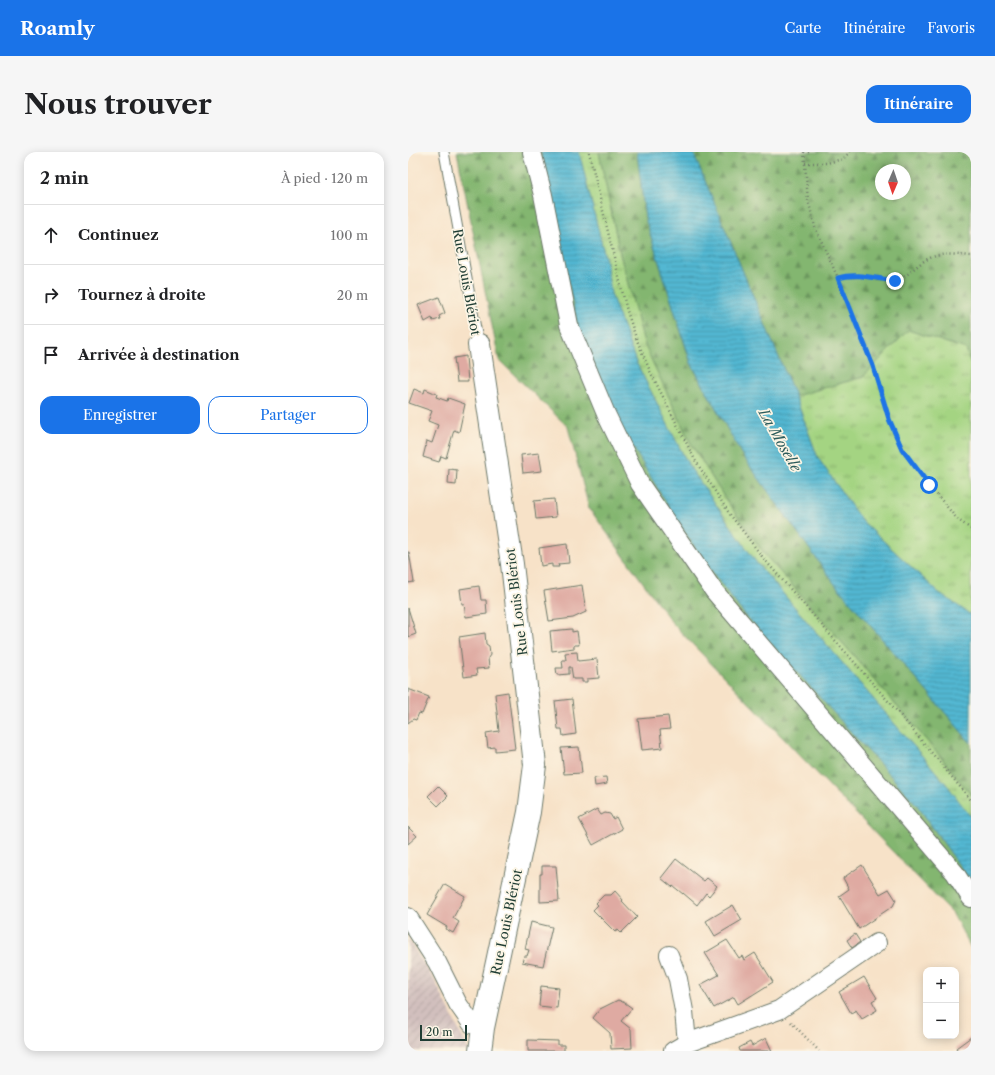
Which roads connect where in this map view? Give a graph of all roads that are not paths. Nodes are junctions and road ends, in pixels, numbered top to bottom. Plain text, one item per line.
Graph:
1 (444, 152) edge
2 (532, 152) edge
3 (478, 345) joint
4 (971, 898) edge
5 (408, 917) edge
6 (877, 943) dead end
7 (668, 955) dead end
8 (483, 1028) junction
9 (680, 1047) edge
10 (480, 1051) edge

1 - 3 lane, Rue Louis Blériot
2 - 4 street
3 - 8 street, Rue Louis Blériot
5 - 8 street
6 - 9 street
7 - 9 street
8 - 10 street, Rue Louis Blériot

